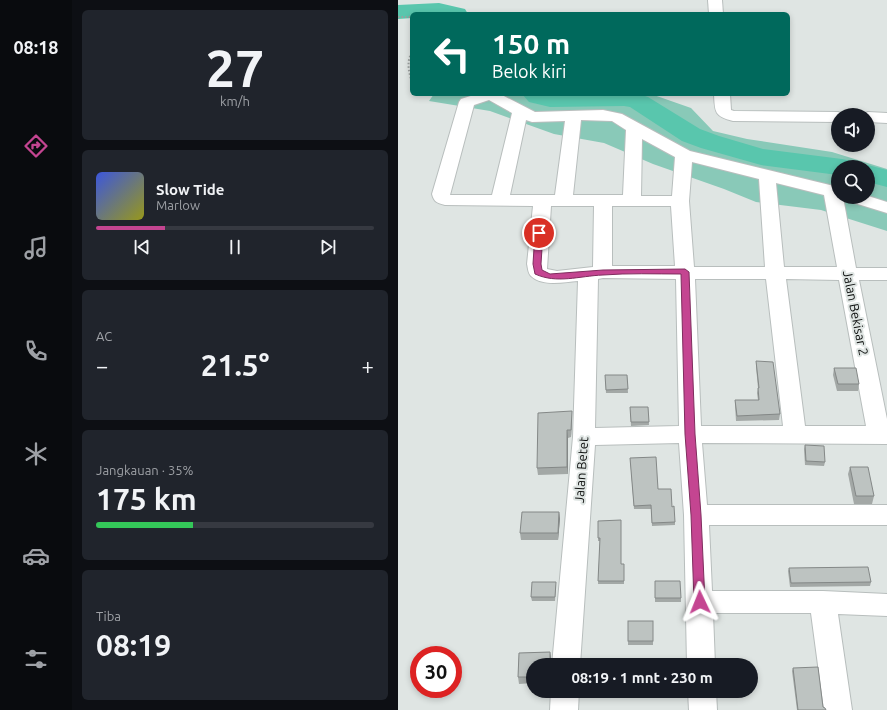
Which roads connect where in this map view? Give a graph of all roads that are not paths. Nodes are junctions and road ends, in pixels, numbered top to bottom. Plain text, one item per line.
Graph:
1 (715, 0) edge
2 (716, 12) edge
3 (487, 96) edge
4 (492, 96) edge
5 (722, 96) edge
6 (520, 112) junction
7 (574, 116) junction
8 (831, 117) edge
9 (875, 117) edge
10 (887, 118) edge
11 (634, 129) junction
12 (684, 155) junction
13 (766, 174) junction
14 (831, 191) edge
15 (500, 199) junction
16 (542, 201) junction
17 (563, 201) junction
18 (632, 201) junction
19 (680, 201) junction
20 (603, 202) junction
21 (837, 204) edge
22 (875, 204) edge
23 (887, 208) edge
24 (685, 272) junction
25 (595, 273) junction
26 (775, 273) junction
27 (848, 273) junction
28 (887, 274) edge
29 (690, 434) junction
30 (795, 434) junction
31 (883, 435) edge
32 (584, 437) junction
33 (696, 515) junction
34 (887, 515) edge
35 (700, 602) junction
36 (823, 602) junction
37 (887, 605) edge
38 (567, 658) edge
39 (701, 658) edge
40 (565, 698) edge
41 (702, 698) edge
42 (564, 710) edge
43 (703, 710) edge
44 (838, 710) edge

1 - 2 street
3 - 15 street
4 - 6 street
5 - 8 street
6 - 7 street
6 - 15 street
7 - 11 street
7 - 17 street
9 - 10 street
11 - 12 street
11 - 18 street
12 - 13 street
12 - 19 street
13 - 14 street
13 - 26 street
15 - 16 street
16 - 17 street
16 - 25 street
17 - 20 street
18 - 19 street
18 - 20 street
19 - 24 street
20 - 25 street, Jalan Betet
21 - 27 street, Jalan Bekisar 2
22 - 23 street
24 - 25 street
24 - 26 street
24 - 29 street
25 - 32 street, Jalan Betet
26 - 27 street
26 - 30 street
27 - 28 street
27 - 31 street, Jalan Bekisar 2
29 - 30 street
29 - 32 street
29 - 33 street
30 - 31 street
32 - 38 street, Jalan Betet
33 - 34 street
33 - 35 street
35 - 36 street
35 - 39 street
36 - 37 street
36 - 44 street
40 - 42 street
41 - 43 street

